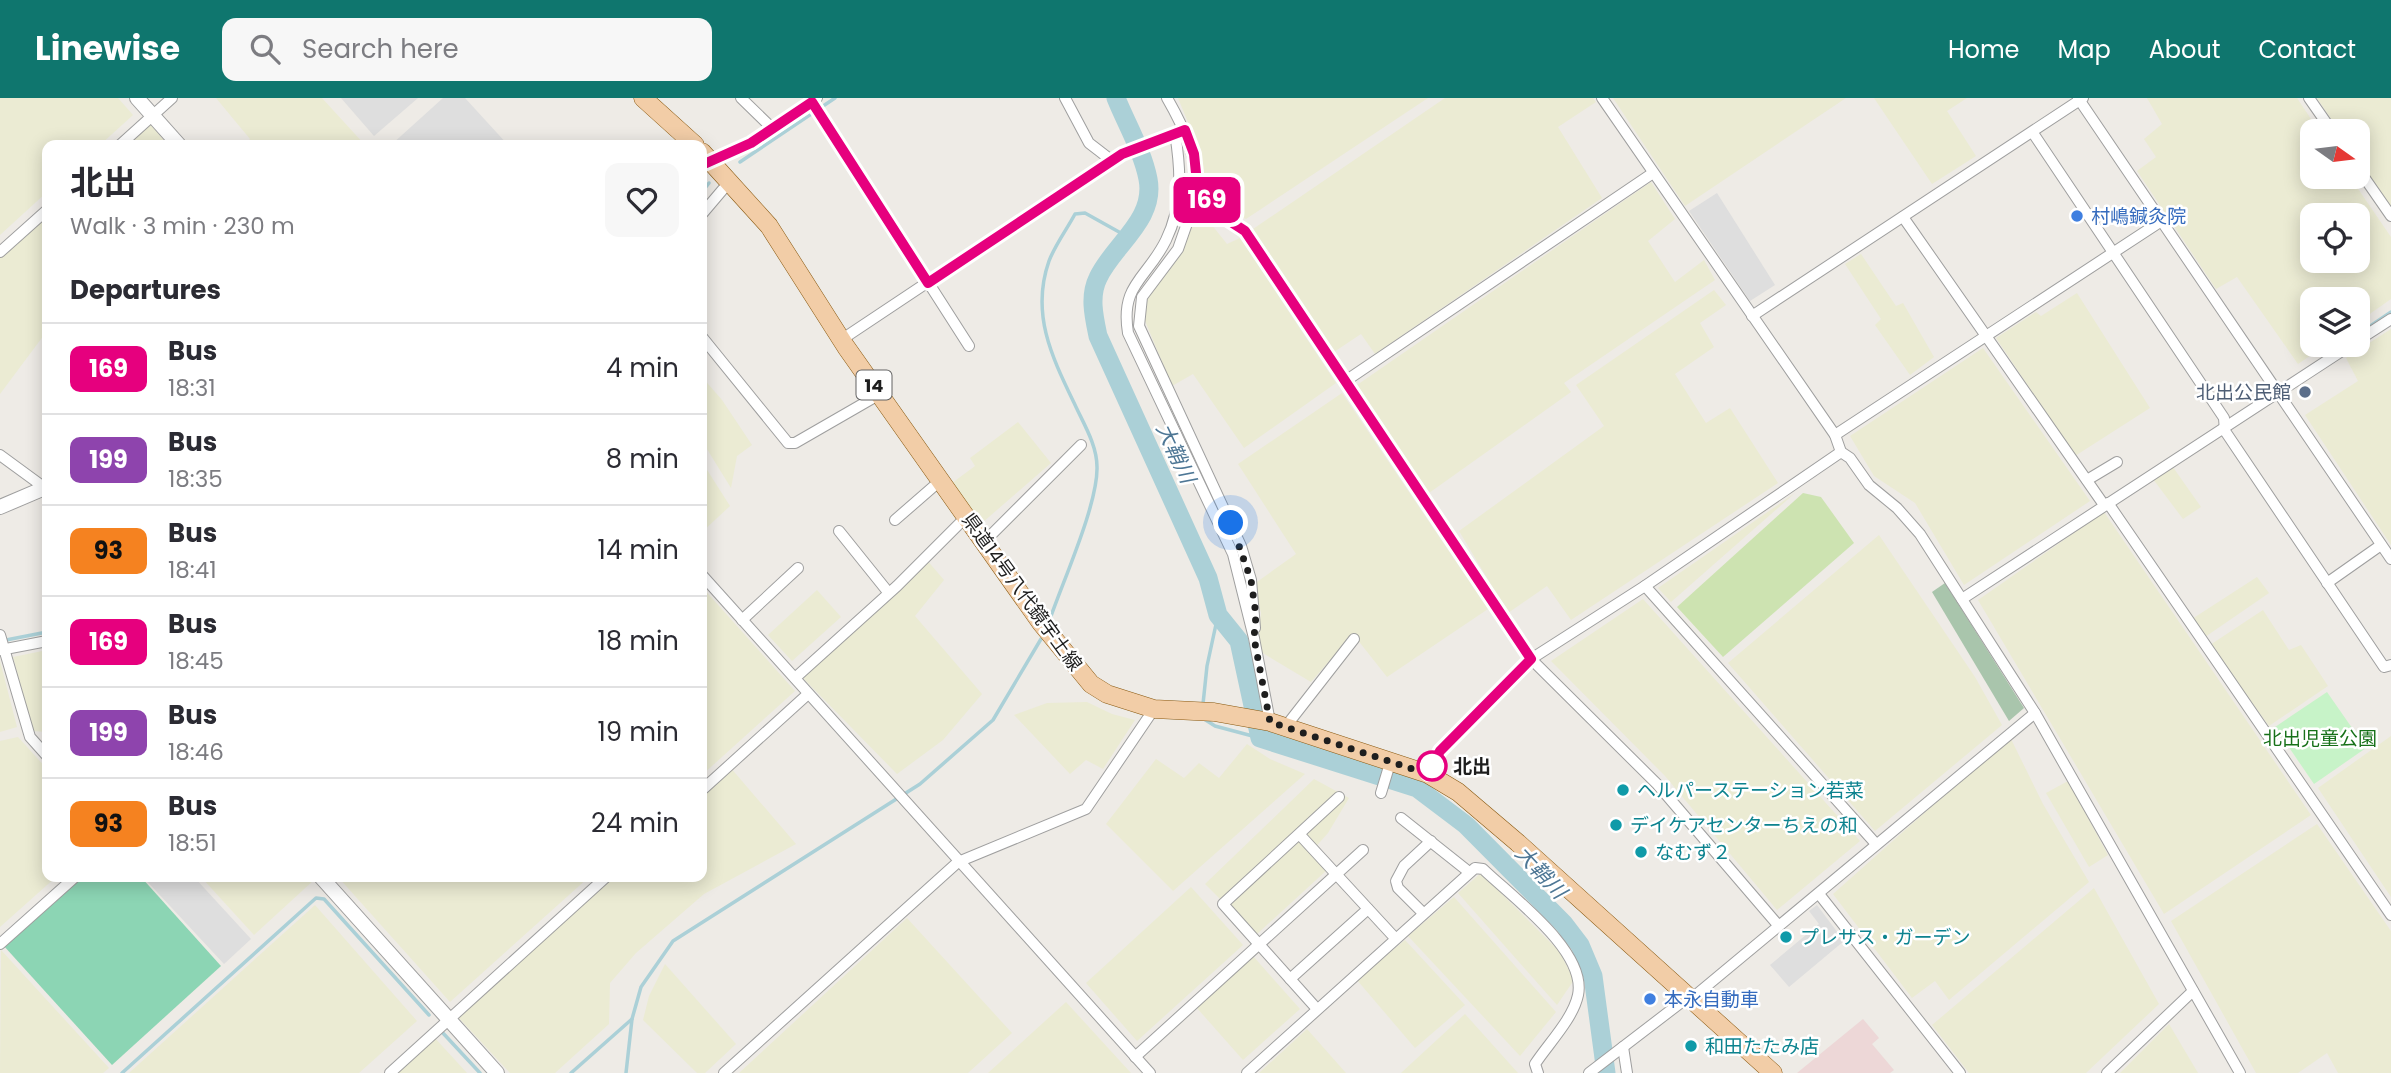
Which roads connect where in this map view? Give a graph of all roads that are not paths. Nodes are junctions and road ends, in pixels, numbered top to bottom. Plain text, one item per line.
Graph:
1 (137, 98) edge
2 (172, 98) edge
3 (643, 98) edge
4 (741, 98) edge
5 (1065, 98) edge
6 (1167, 98) edge
7 (1602, 98) edge
8 (2309, 98) edge
9 (2080, 99) edge
10 (815, 101) edge
11 (153, 116) junction
12 (2324, 119) edge
13 (773, 129) junction
14 (1180, 132) junction
15 (2033, 133) junction
16 (126, 140) edge
17 (175, 140) edge
18 (689, 140) edge
19 (707, 158) edge
20 (1111, 160) junction
21 (707, 161) edge
22 (1653, 173) junction
23 (730, 181) junction
24 (2370, 186) edge
25 (1198, 192) junction
26 (707, 208) edge
27 (42, 214) edge
28 (2391, 216) edge
29 (1903, 218) junction
30 (2163, 220) junction
31 (2114, 251) junction
32 (0, 252) edge
33 (928, 283) junction
34 (1752, 316) junction
35 (2391, 318) edge
36 (2370, 332) edge
37 (1987, 337) junction
38 (841, 340) junction
39 (707, 343) edge
40 (969, 346) dead end
41 (2333, 357) edge
42 (1344, 382) junction
43 (2278, 393) junction
44 (880, 394) junction
45 (2225, 426) junction
46 (1835, 435) junction
47 (1081, 445) dead end
48 (1841, 452) junction
49 (0, 454) edge
50 (2117, 462) dead end
51 (940, 480) junction
52 (2087, 480) junction
53 (42, 485) edge
54 (42, 490) edge
55 (2106, 504) junction
56 (0, 507) edge
57 (967, 516) junction
58 (895, 520) dead end
59 (839, 531) dead end
60 (984, 542) junction
61 (2381, 545) junction
62 (2391, 559) edge
63 (798, 568) dead end
64 (707, 581) edge
65 (2327, 583) junction
66 (1645, 586) junction
67 (888, 592) junction
68 (1962, 599) junction
69 (742, 620) junction
70 (0, 635) edge
71 (1254, 638) junction
72 (1354, 639) dead end
73 (42, 642) edge
74 (3, 649) edge
75 (1531, 659) junction
76 (2390, 670) edge
77 (795, 678) junction
78 (808, 694) junction
79 (1154, 709) junction
80 (2035, 713) junction
81 (1268, 722) junction
82 (1289, 729) junction
83 (42, 750) edge
84 (1389, 765) junction
85 (1428, 774) junction
86 (707, 785) edge
87 (1381, 793) dead end
88 (1339, 797) dead end
89 (1401, 818) dead end
90 (1300, 835) junction
91 (1431, 841) junction
92 (1876, 844) junction
93 (1363, 850) dead end
94 (957, 862) junction
95 (1469, 872) junction
96 (1337, 875) junction
97 (69, 882) edge
98 (326, 882) edge
99 (600, 882) edge
100 (1819, 894) junction
101 (1368, 909) junction
102 (1423, 913) junction
103 (2391, 915) edge
104 (1778, 925) junction
105 (1395, 939) junction
106 (0, 944) edge
107 (1260, 945) junction
108 (1290, 979) junction
109 (2193, 991) junction
110 (1689, 998) junction
111 (1317, 1009) junction
112 (449, 1019) junction
113 (1620, 1049) junction
114 (1135, 1057) junction
115 (1592, 1071) edge
116 (390, 1073) edge
117 (497, 1073) edge
118 (724, 1073) edge
119 (1150, 1073) edge
120 (1247, 1073) edge
121 (1538, 1073) edge
122 (1627, 1073) edge
123 (1773, 1073) edge
124 (1960, 1073) edge
125 (2107, 1073) edge
126 (2240, 1073) edge

1 - 11 street
2 - 11 street
3 - 18 main road
4 - 13 street
5 - 20 street
6 - 14 street
7 - 22 street
8 - 12 street
9 - 15 street
9 - 30 street
10 - 13 street
10 - 33 street
11 - 16 street
11 - 17 street
13 - 19 street
14 - 20 street
14 - 25 street
14 - 71 street
15 - 29 street
15 - 31 street
20 - 33 street
21 - 23 main road, 県道14号八代鏡宇土線 / 14
22 - 34 street
22 - 42 street
23 - 26 street
23 - 38 main road, 県道14号八代鏡宇土線 / 14
24 - 28 street
25 - 42 street
25 - 71 street
27 - 32 street
29 - 34 street
29 - 37 street
30 - 31 street
30 - 43 street
31 - 37 street
31 - 45 street
33 - 38 street
33 - 40 street
34 - 46 street
35 - 36 street
37 - 46 street
37 - 52 street
38 - 44 main road, 県道14号八代鏡宇土線 / 14
39 - 44 street
41 - 43 street
42 - 75 street
43 - 45 street
43 - 61 street
44 - 51 main road, 県道14号八代鏡宇土線 / 14
45 - 55 street
45 - 65 street
46 - 48 street
47 - 60 street
48 - 66 street
48 - 68 street
49 - 53 street
50 - 52 street
51 - 57 main road, 県道14号八代鏡宇土線 / 14
51 - 58 street
52 - 55 street
54 - 56 street
55 - 68 street
55 - 103 street
57 - 60 main road, 県道14号八代鏡宇土線 / 14
57 - 67 street
59 - 67 street
60 - 79 main road, 県道14号八代鏡宇土線 / 14
61 - 62 street
61 - 65 street
63 - 69 street
64 - 69 street
65 - 76 street
66 - 75 street
66 - 92 street
67 - 77 street
68 - 80 street
69 - 77 street
70 - 74 street
71 - 81 street
72 - 82 street
73 - 74 street
74 - 83 street
75 - 85 street
75 - 104 street
77 - 78 street
78 - 86 street
78 - 94 street
79 - 81 main road, 県道14号八代鏡宇土線 / 14
79 - 94 street
80 - 92 street
80 - 109 street
81 - 82 main road, 県道14号八代鏡宇土線 / 14
82 - 84 main road, 県道14号八代鏡宇土線 / 14
84 - 85 main road, 県道14号八代鏡宇土線 / 14
84 - 87 street
85 - 110 main road, 県道14号八代鏡宇土線 / 14
88 - 90 street
89 - 91 street
90 - 96 street
90 - 107 street
91 - 95 street
91 - 102 street
92 - 100 street
93 - 96 street
94 - 114 street
94 - 118 street
95 - 102 street
95 - 121 street
96 - 101 street
96 - 107 street
97 - 106 street
98 - 112 street
99 - 112 street
100 - 104 street
100 - 124 street
101 - 105 street
101 - 108 street
102 - 105 street
104 - 110 street
105 - 111 street
107 - 108 street
107 - 114 street
108 - 111 street
109 - 125 street
109 - 126 street
110 - 113 street
110 - 123 main road, 県道14号八代鏡宇土線 / 14
111 - 120 street
112 - 116 street
112 - 117 street
113 - 115 street
113 - 122 street
114 - 119 street

